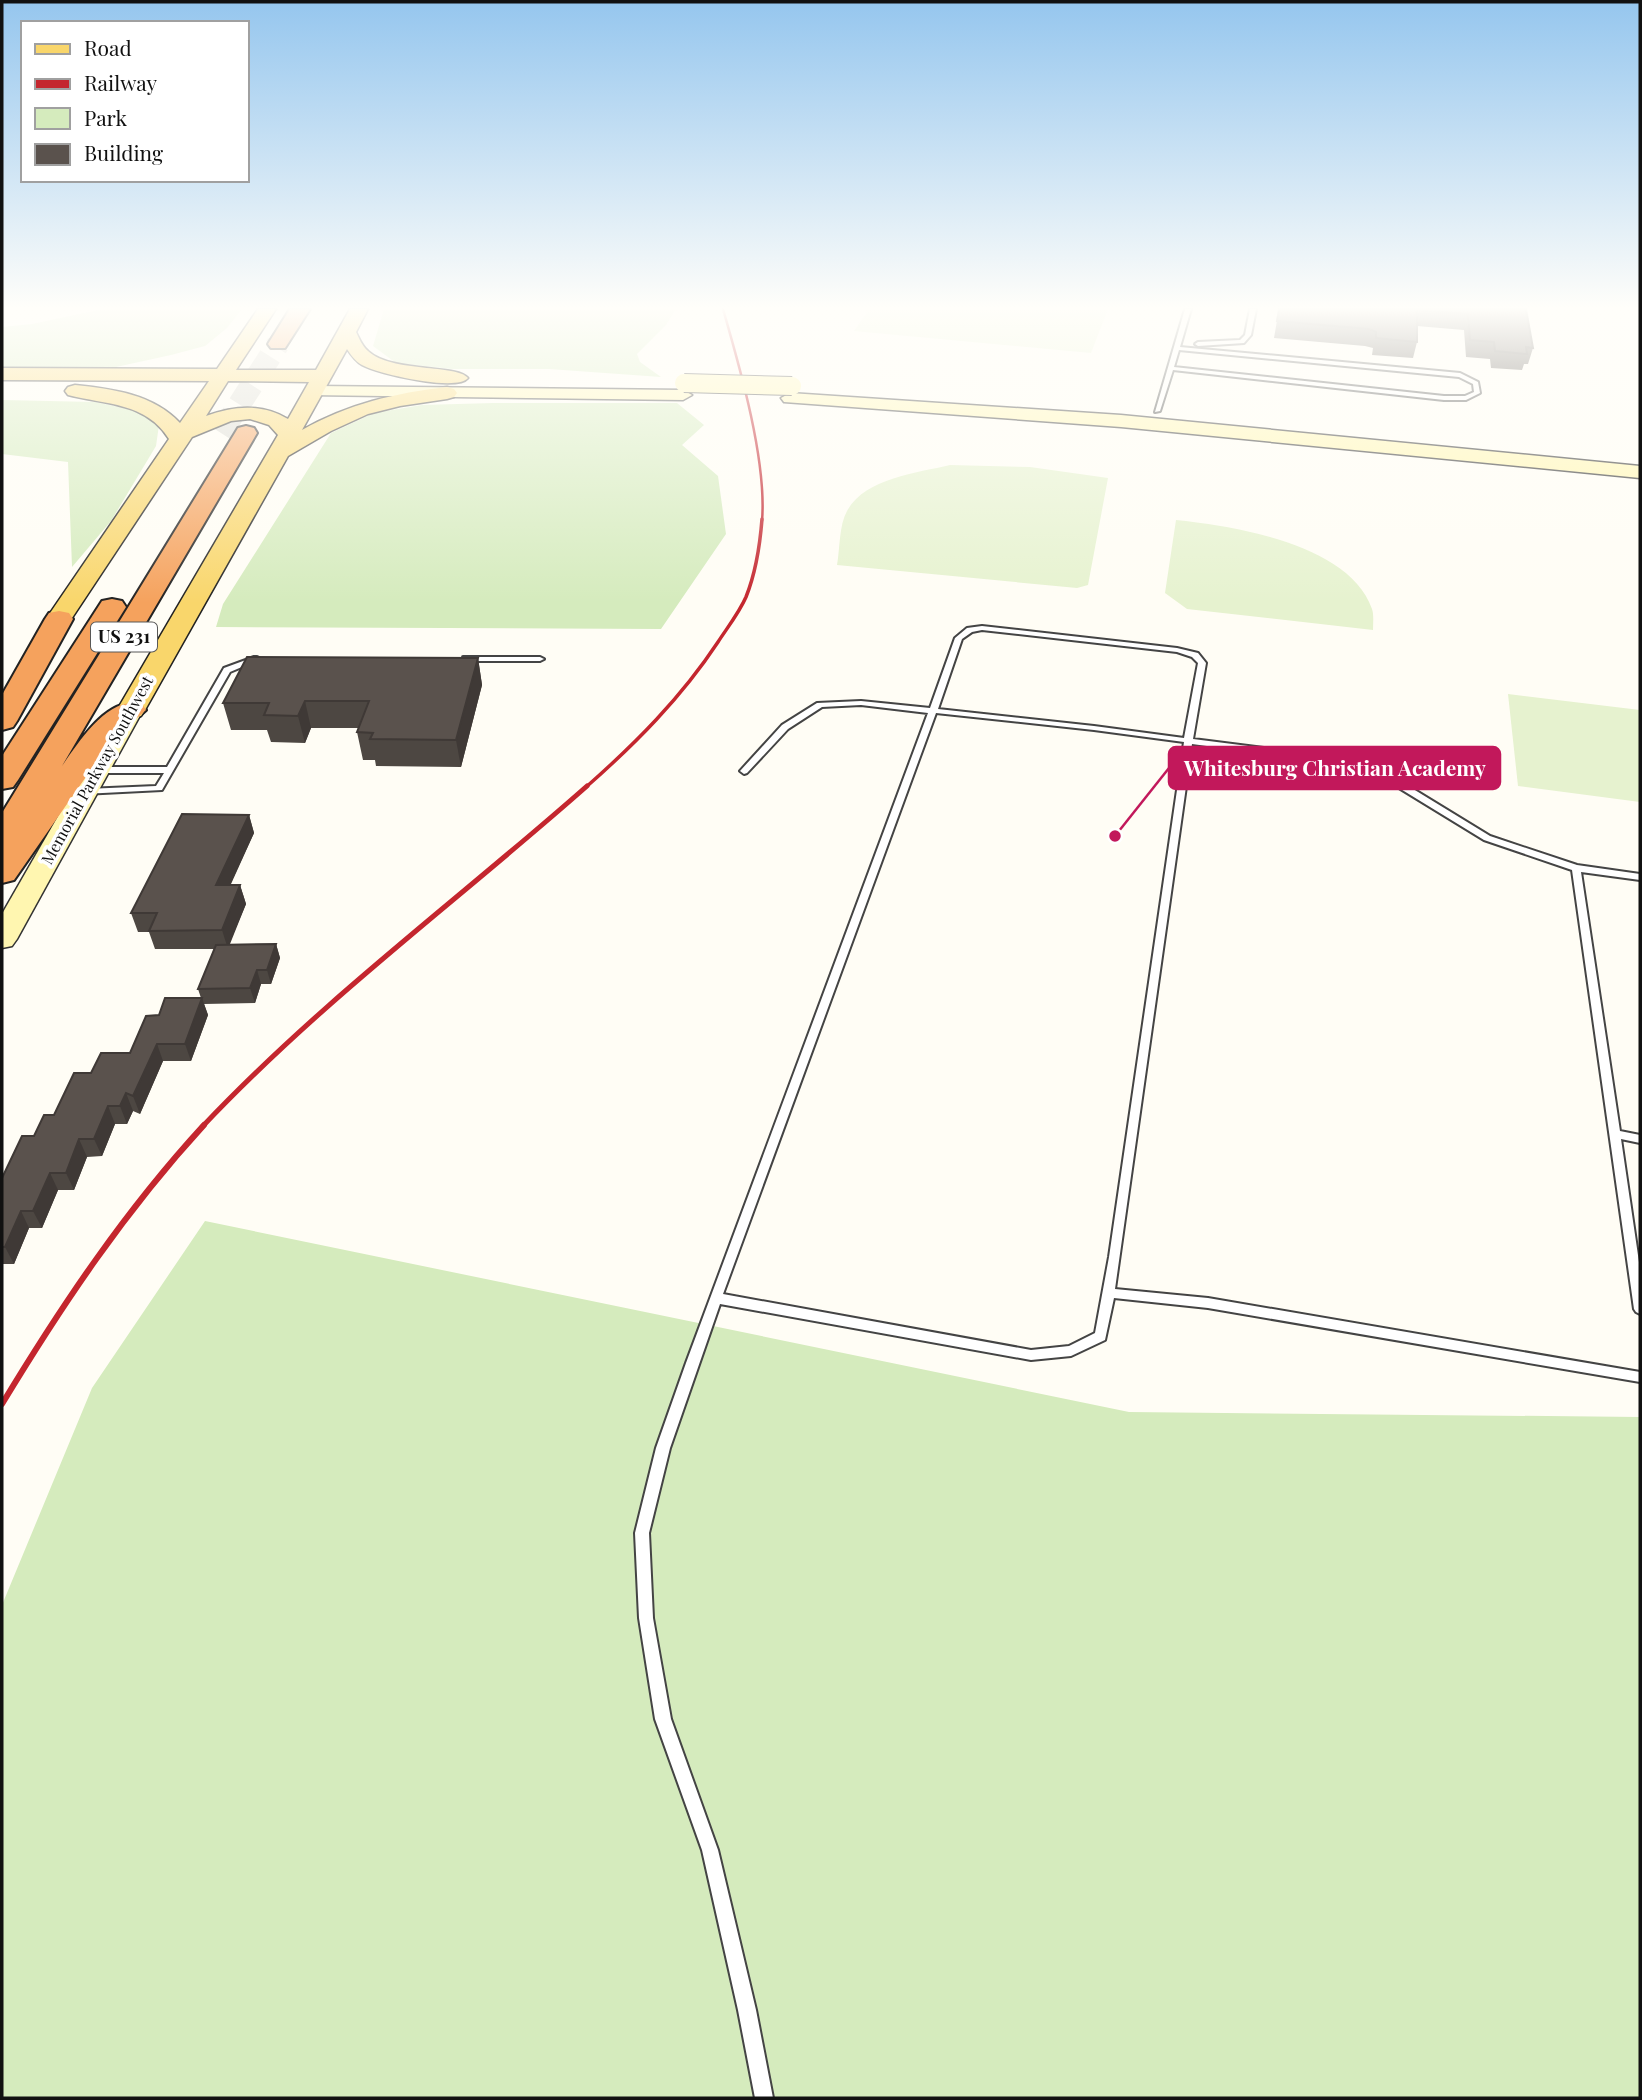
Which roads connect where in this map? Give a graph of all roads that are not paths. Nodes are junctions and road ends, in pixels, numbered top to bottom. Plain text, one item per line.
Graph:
1 (147, 407) edge
2 (201, 407) tunnel mouth
3 (305, 407) edge
4 (365, 407) edge
5 (965, 407) edge
6 (1080, 407) edge
7 (1158, 407) edge
8 (1157, 411) junction
9 (288, 434) junction
10 (182, 436) junction
11 (274, 457) junction
12 (1640, 460) edge
13 (1640, 472) edge
14 (59, 619) junction
15 (265, 659) edge
16 (458, 659) edge
17 (540, 659) dead end
18 (2, 701) edge
19 (131, 710) junction
20 (933, 710) junction
21 (2, 721) edge
22 (1188, 741) junction
23 (169, 770) junction
24 (744, 771) dead end
25 (2, 780) edge
26 (92, 781) junction
27 (2, 840) edge
28 (1576, 868) junction
29 (2, 873) edge
30 (1640, 877) edge
31 (2, 939) edge
32 (1615, 1134) junction
33 (1640, 1139) edge
34 (1109, 1293) junction
35 (716, 1298) junction
36 (1640, 1309) edge
37 (1640, 1377) edge
38 (764, 2098) edge

1 - 10 main road
2 - 10 main road
3 - 9 main road, Memorial Parkway Southwest
4 - 11 main road
5 - 13 main road
6 - 8 main road
7 - 8 lane
8 - 12 main road
9 - 10 main road
9 - 11 main road, Memorial Parkway Southwest
10 - 14 main road
11 - 19 main road, Memorial Parkway Southwest
14 - 18 main road
14 - 21 highway
15 - 23 lane
16 - 17 lane
19 - 26 main road, Memorial Parkway Southwest
19 - 29 highway
20 - 22 lane
20 - 22 lane
20 - 24 lane
20 - 35 lane
22 - 28 lane
22 - 34 lane
23 - 26 lane
23 - 26 lane
25 - 27 highway, US 231
26 - 31 main road, Memorial Parkway Southwest
28 - 30 lane
28 - 32 lane
32 - 33 lane
32 - 36 lane
34 - 35 lane
34 - 37 lane
35 - 38 lane

